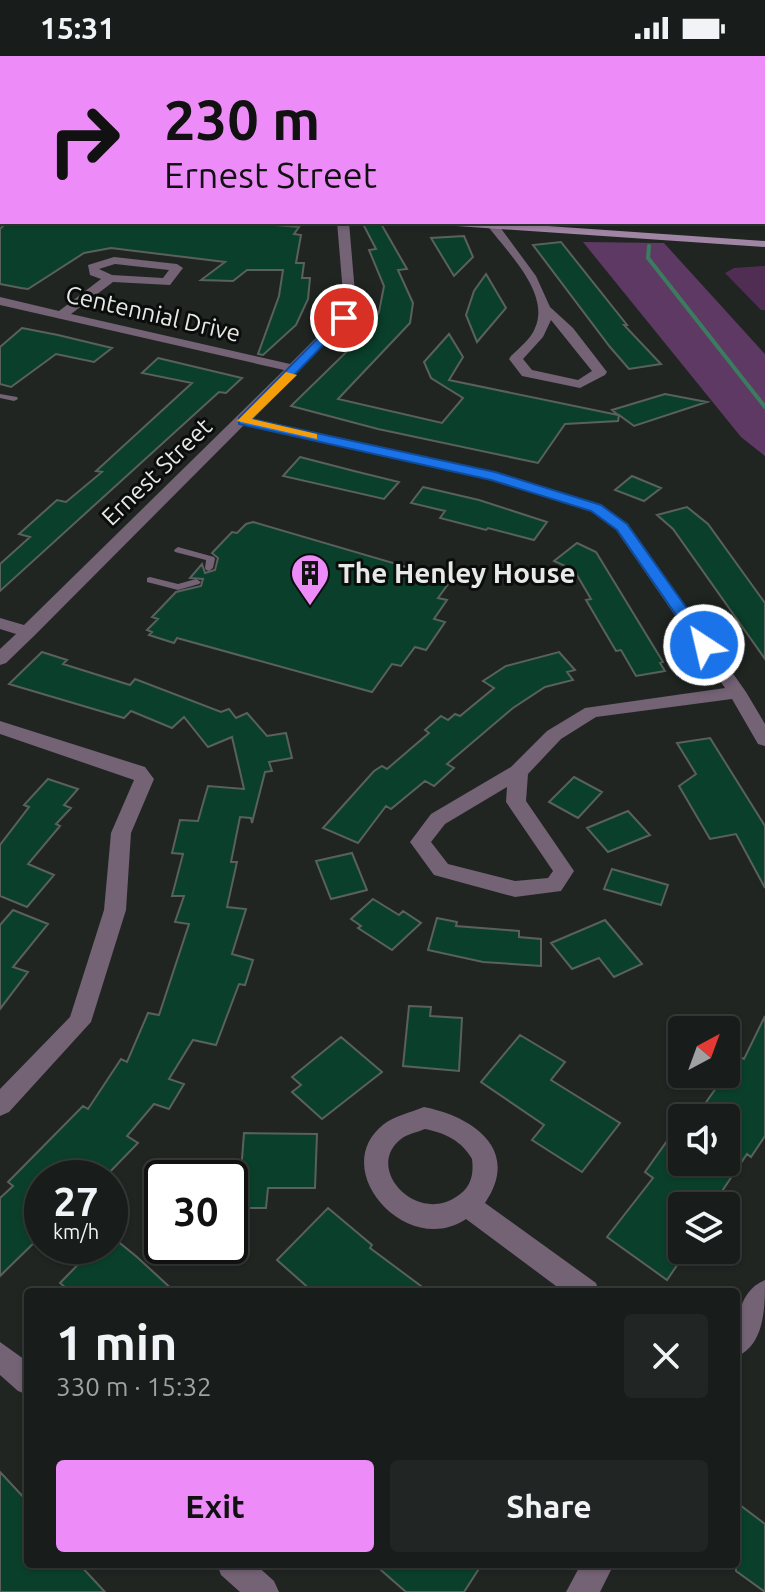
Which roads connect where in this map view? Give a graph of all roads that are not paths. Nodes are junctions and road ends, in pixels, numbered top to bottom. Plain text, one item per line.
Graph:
1 (343, 224) edge
2 (476, 224) edge
3 (493, 225) junction
4 (546, 225) edge
5 (765, 244) edge
6 (110, 278) junction
7 (0, 301) edge
8 (547, 310) junction
9 (61, 315) junction
10 (296, 369) junction
11 (0, 396) edge
12 (14, 399) dead end
13 (243, 421) junction
14 (178, 550) dead end
15 (209, 568) dead end
16 (150, 580) dead end
17 (196, 582) dead end
18 (0, 623) edge
19 (28, 632) junction
20 (0, 659) edge
21 (737, 692) junction
22 (0, 727) edge
23 (765, 740) edge
24 (518, 772) junction
25 (0, 1105) edge
26 (467, 1205) junction
27 (581, 1288) edge
28 (765, 1293) edge
29 (740, 1336) edge
30 (0, 1356) edge
31 (24, 1377) edge
32 (236, 1568) edge
33 (597, 1568) edge
34 (263, 1592) edge
35 (582, 1592) edge

1 - 10 street, Ernest Street
2 - 3 main road
3 - 4 main road
3 - 8 street
4 - 5 main road
6 - 6 street
6 - 9 street
7 - 9 street, Centennial Drive
8 - 8 street
9 - 10 street, Centennial Drive
10 - 13 street, Ernest Street
11 - 12 lane
13 - 19 street, Ernest Street
13 - 21 street
14 - 15 lane
16 - 17 lane
18 - 19 street
19 - 20 street, Ernest Street
21 - 23 street
21 - 24 street
22 - 25 street
24 - 24 street
26 - 26 street
26 - 27 street
28 - 29 street
30 - 31 street
32 - 34 street
33 - 35 street

